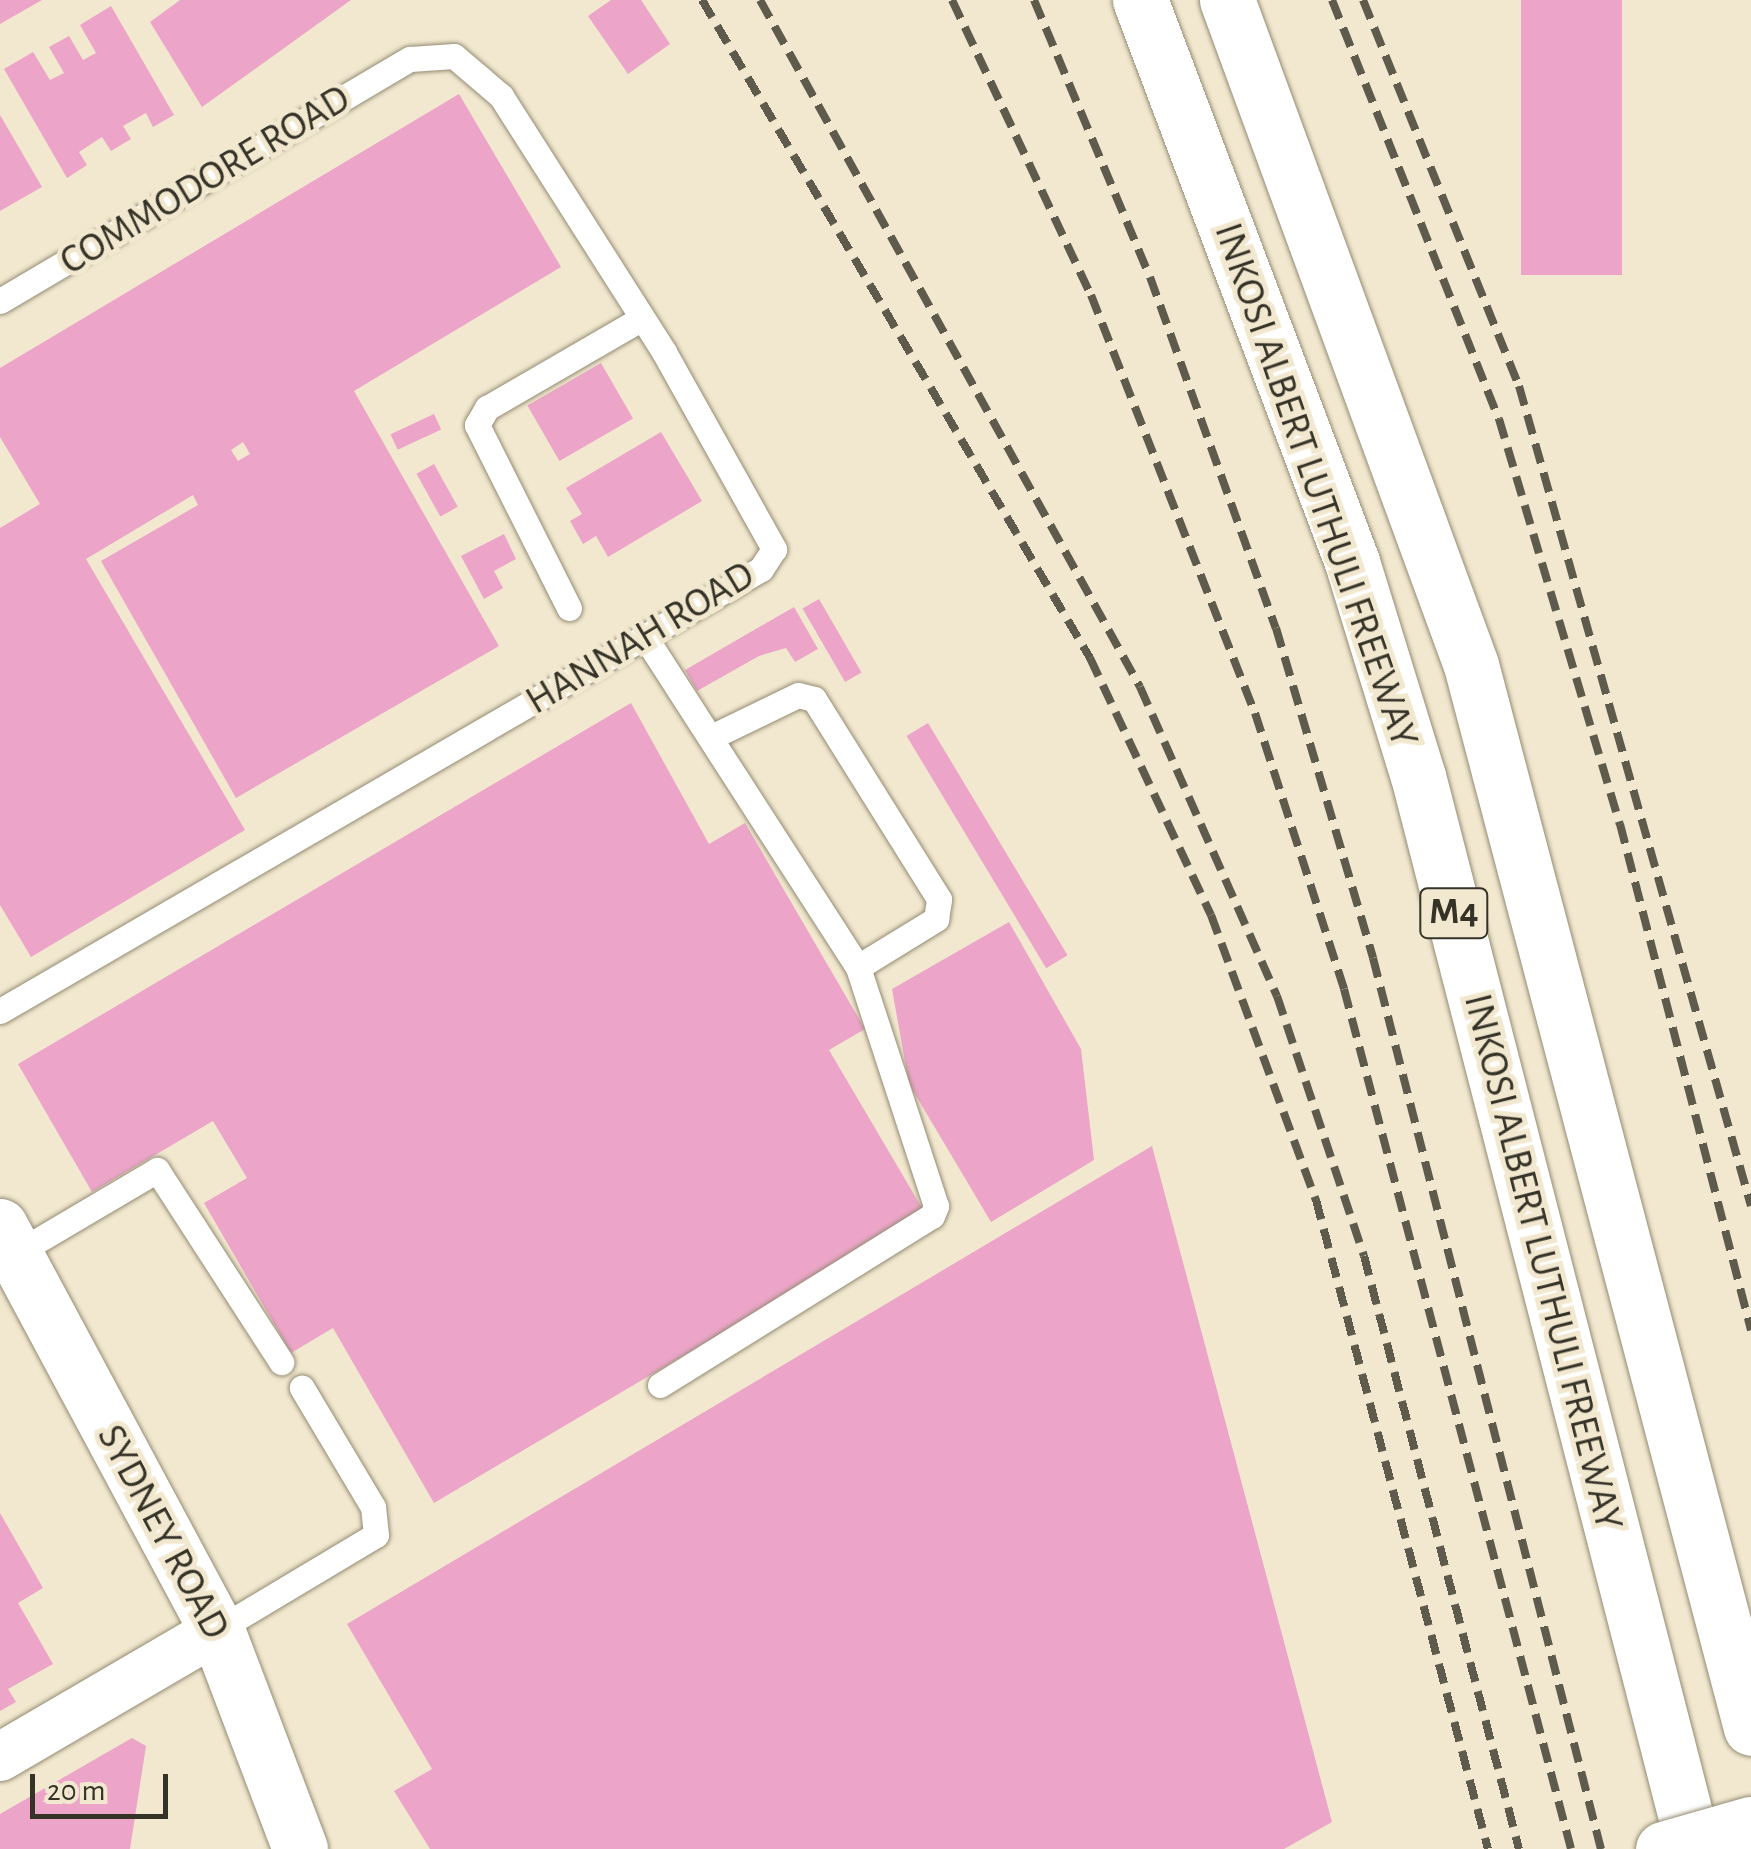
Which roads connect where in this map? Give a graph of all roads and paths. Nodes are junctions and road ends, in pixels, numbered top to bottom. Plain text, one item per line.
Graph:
1 (1140, 0) edge
2 (1227, 0) edge
3 (410, 59) joint
4 (0, 301) edge
5 (642, 318) junction
6 (569, 608) dead end
7 (644, 637) junction
8 (712, 737) junction
9 (858, 967) junction
10 (0, 1010) edge
11 (8, 1240) edge
12 (281, 1362) dead end
13 (660, 1385) dead end
14 (302, 1388) dead end
15 (218, 1630) junction
16 (1751, 1728) edge
17 (0, 1757) edge
18 (1751, 1824) edge
19 (300, 1849) edge
20 (1663, 1849) edge
21 (1694, 1849) edge

1 - 21 main road, INKOSI ALBERT LUTHULI FREEWAY / M4
2 - 16 main road, INKOSI ALBERT LUTHULI FREEWAY / M4
3 - 4 lane, COMMODORE ROAD
3 - 5 lane, HANNAH ROAD
5 - 6 lane
5 - 7 lane, HANNAH ROAD
7 - 8 lane
7 - 10 lane, HANNAH ROAD
8 - 9 lane
8 - 9 lane
9 - 13 lane
11 - 12 lane
11 - 15 main road, SYDNEY ROAD
14 - 15 lane
15 - 17 street
15 - 19 main road, SYDNEY ROAD
18 - 20 main road, bridge

